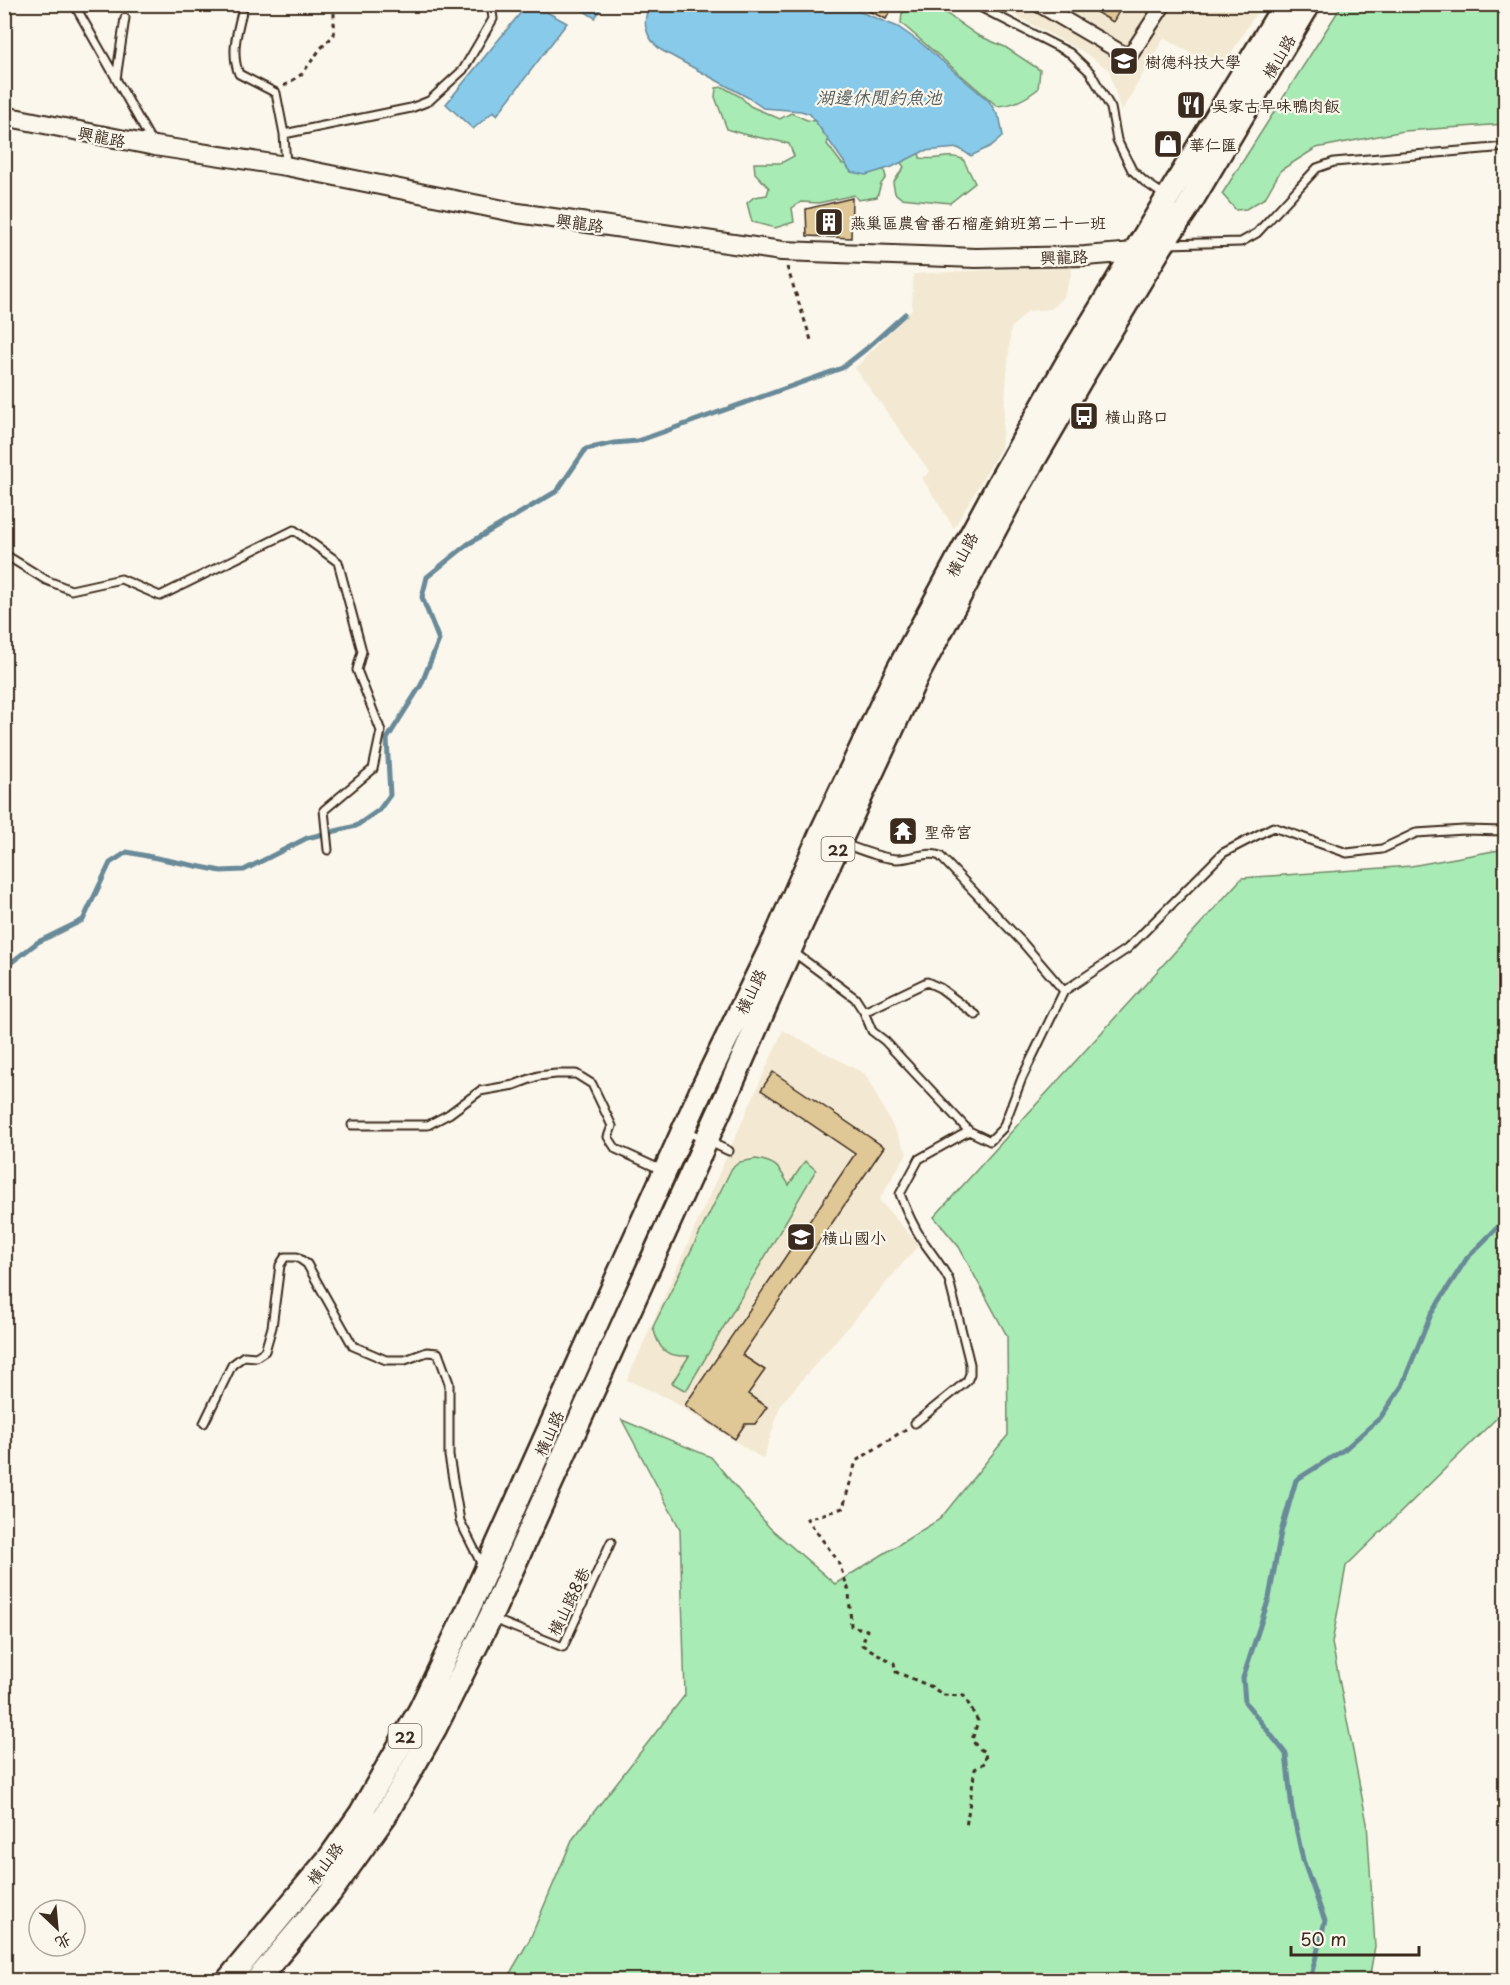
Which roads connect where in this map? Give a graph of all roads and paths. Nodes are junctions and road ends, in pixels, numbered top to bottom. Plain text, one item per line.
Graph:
1 (74, 4) edge
2 (244, 4) edge
3 (334, 4) edge
4 (491, 4) edge
5 (974, 4) edge
6 (1038, 4) edge
7 (1164, 4) edge
8 (1285, 4) edge
9 (1309, 4) edge
10 (125, 18) dead end
11 (116, 79) junction
12 (276, 93) junction
13 (4, 116) edge
14 (284, 134) junction
15 (155, 146) junction
16 (1506, 147) edge
17 (286, 166) junction
18 (1177, 204) junction
19 (1162, 244) junction
20 (782, 251) junction
21 (1135, 252) junction
22 (812, 343) dead end
23 (4, 554) edge
24 (1506, 831) edge
25 (831, 838) junction
26 (328, 850) dead end
27 (783, 945) junction
28 (1064, 992) junction
29 (864, 1012) junction
30 (976, 1015) dead end
31 (352, 1125) dead end
32 (684, 1130) junction
33 (969, 1131) junction
34 (706, 1140) junction
35 (729, 1151) dead end
36 (665, 1172) junction
37 (204, 1423) dead end
38 (915, 1423) joint
39 (611, 1542) dead end
40 (485, 1572) junction
41 (468, 1611) junction
42 (490, 1618) junction
43 (966, 1827) dead end
44 (228, 1980) edge
45 (257, 1980) edge

1 - 11 lane
2 - 12 lane
3 - 12 path
4 - 14 lane
5 - 18 lane
6 - 7 street
8 - 18 main road, 橫山路 / 22
9 - 18 main road, 橫山路 / 22
10 - 11 lane
11 - 15 lane
12 - 14 lane
13 - 15 street, 興龍路
14 - 17 lane
15 - 17 street, 興龍路
16 - 19 lane
17 - 20 street, 興龍路
18 - 19 main road, 橫山路 / 22
18 - 21 main road, 橫山路 / 22
19 - 21 street, 興龍路
19 - 25 main road, 橫山路 / 22
20 - 21 street, 興龍路
20 - 22 path
21 - 25 main road, 橫山路 / 22
23 - 26 lane
24 - 28 lane
25 - 27 main road, 橫山路 / 22
25 - 28 lane
27 - 29 lane
27 - 32 main road, 橫山路 / 22
27 - 34 main road, 橫山路 / 22
28 - 33 lane
29 - 30 lane
29 - 33 lane
31 - 36 lane
32 - 34 lane
32 - 36 main road, 橫山路 / 22
33 - 38 lane
34 - 35 lane
34 - 42 main road, 橫山路 / 22
36 - 40 main road, 橫山路 / 22
37 - 40 lane
38 - 43 path
39 - 42 lane, 橫山路8巷
40 - 41 main road, 橫山路 / 22
41 - 42 lane, 橫山路8巷
41 - 44 main road, 橫山路 / 22
42 - 45 main road, 橫山路 / 22

